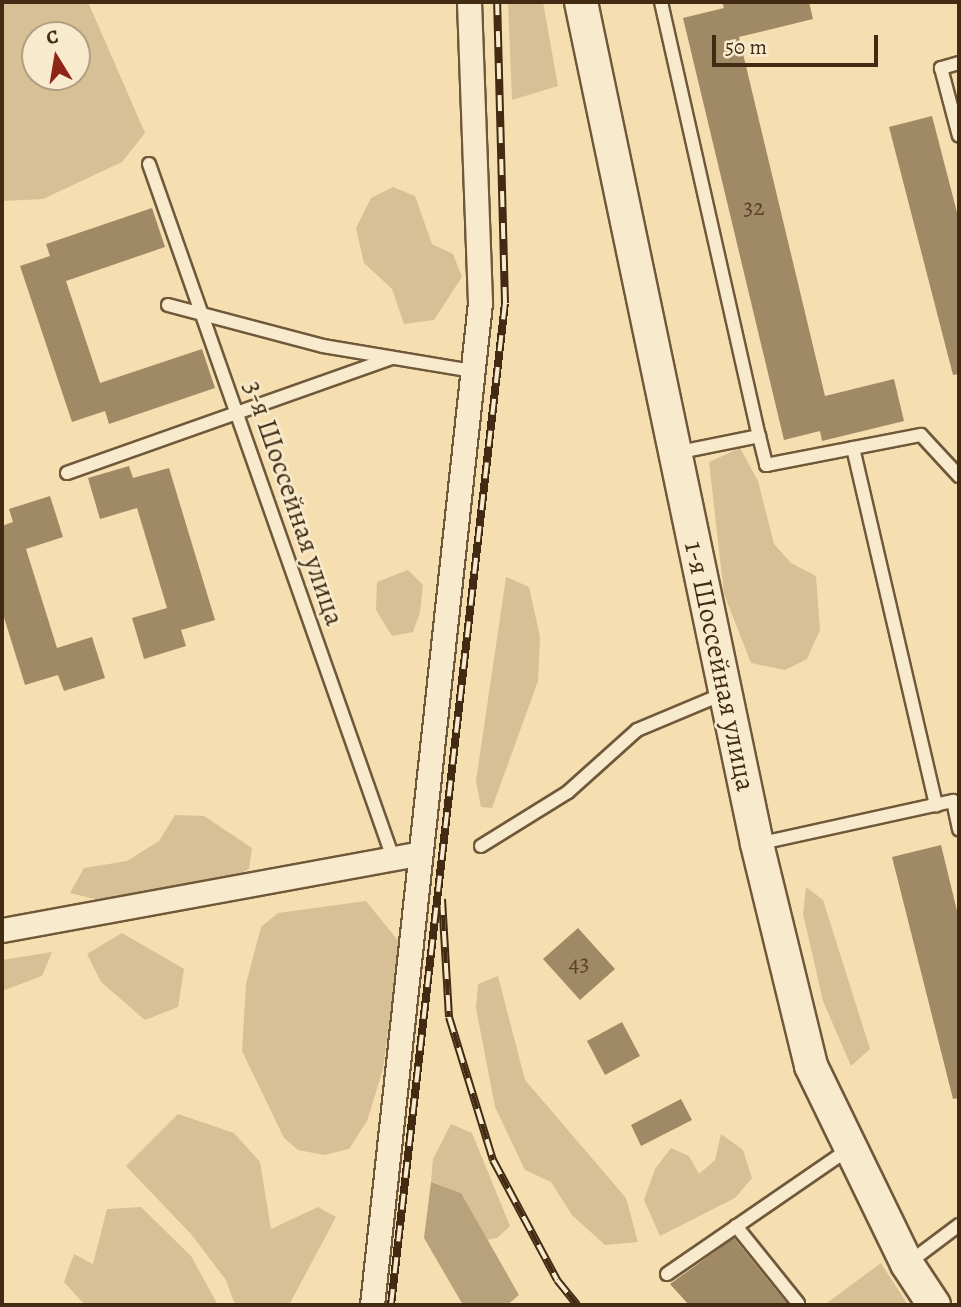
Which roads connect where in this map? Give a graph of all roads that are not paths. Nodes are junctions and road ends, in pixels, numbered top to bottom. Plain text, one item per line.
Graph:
1 (469, 2) edge
2 (581, 2) edge
3 (661, 2) edge
4 (959, 64) edge
5 (959, 136) edge
6 (149, 164) dead end
7 (168, 305) dead end
8 (202, 314) junction
9 (391, 358) junction
10 (472, 371) junction
11 (237, 413) junction
12 (759, 436) junction
13 (853, 448) junction
14 (675, 453) junction
15 (67, 474) dead end
16 (959, 476) edge
17 (725, 692) junction
18 (936, 805) junction
19 (959, 830) edge
20 (757, 844) junction
21 (481, 846) dead end
22 (418, 854) junction
23 (393, 858) junction
24 (2, 930) edge
25 (850, 1148) junction
26 (959, 1225) edge
27 (736, 1226) junction
28 (907, 1264) junction
29 (667, 1274) dead end
30 (798, 1303) dead end
31 (372, 1305) edge
32 (933, 1305) edge

1 - 10 street
2 - 14 street, 1-я Шоссейная улица
3 - 12 lane
4 - 5 lane
6 - 8 lane, 3-я Шоссейная улица
7 - 8 lane
8 - 9 lane
8 - 11 lane, 3-я Шоссейная улица
9 - 10 lane
9 - 11 lane
10 - 22 street
11 - 15 lane
11 - 23 lane, 3-я Шоссейная улица
12 - 13 lane
12 - 14 lane
13 - 16 lane
13 - 18 lane
14 - 17 street, 1-я Шоссейная улица
17 - 20 street, 1-я Шоссейная улица
17 - 21 lane
18 - 19 lane
18 - 20 lane
20 - 25 street, 1-я Шоссейная улица
22 - 23 street
22 - 31 street
23 - 24 street
25 - 27 lane
25 - 28 street, 1-я Шоссейная улица
26 - 28 lane
27 - 29 lane
27 - 30 lane
28 - 32 street, 1-я Шоссейная улица

